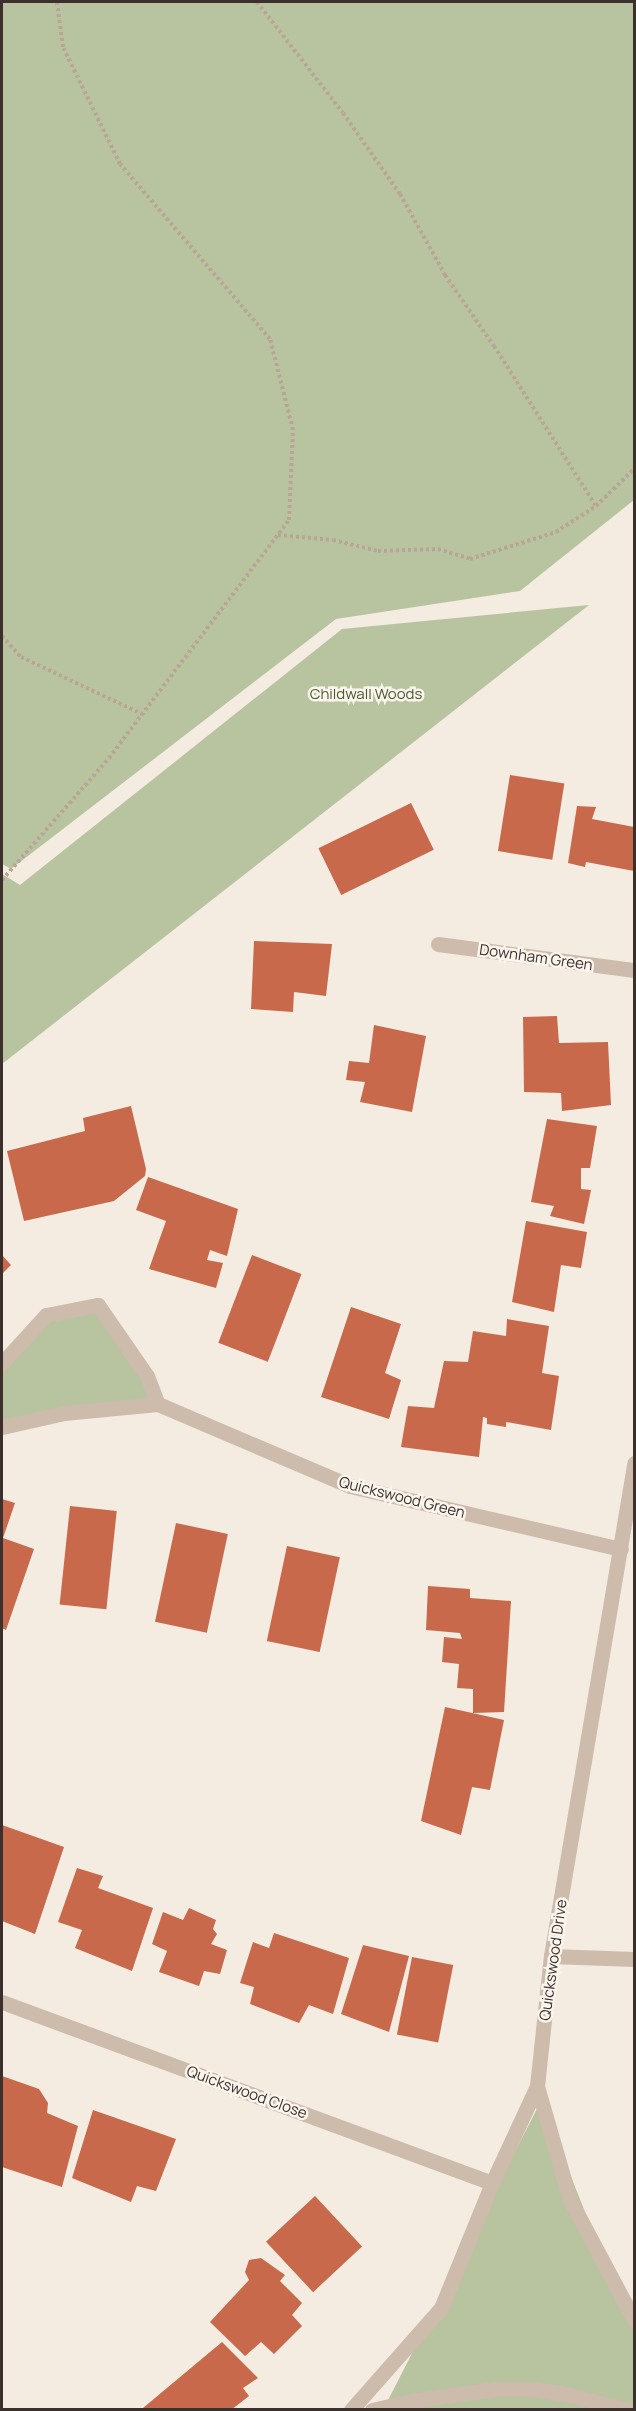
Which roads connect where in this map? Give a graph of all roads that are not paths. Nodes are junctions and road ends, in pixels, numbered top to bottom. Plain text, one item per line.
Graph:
1 (438, 944) dead end
2 (634, 970) edge
3 (2, 1363) edge
4 (158, 1404) junction
5 (2, 1427) edge
6 (634, 1463) edge
7 (621, 1549) junction
8 (551, 1956) junction
9 (634, 1959) edge
10 (2, 2002) edge
11 (537, 2086) junction
12 (492, 2183) junction
13 (634, 2320) edge
14 (351, 2409) edge
15 (372, 2409) edge
16 (626, 2409) edge

1 - 2 street, Downham Green
3 - 4 street
4 - 5 street, Quickswood Green
4 - 7 street, Quickswood Green
6 - 7 street, Quickswood Drive
7 - 8 street, Quickswood Drive
8 - 9 street
8 - 11 street, Quickswood Drive
10 - 12 street, Quickswood Close
11 - 12 street, Quickswood Drive
11 - 13 street
12 - 14 street, Quickswood Drive
15 - 16 street

